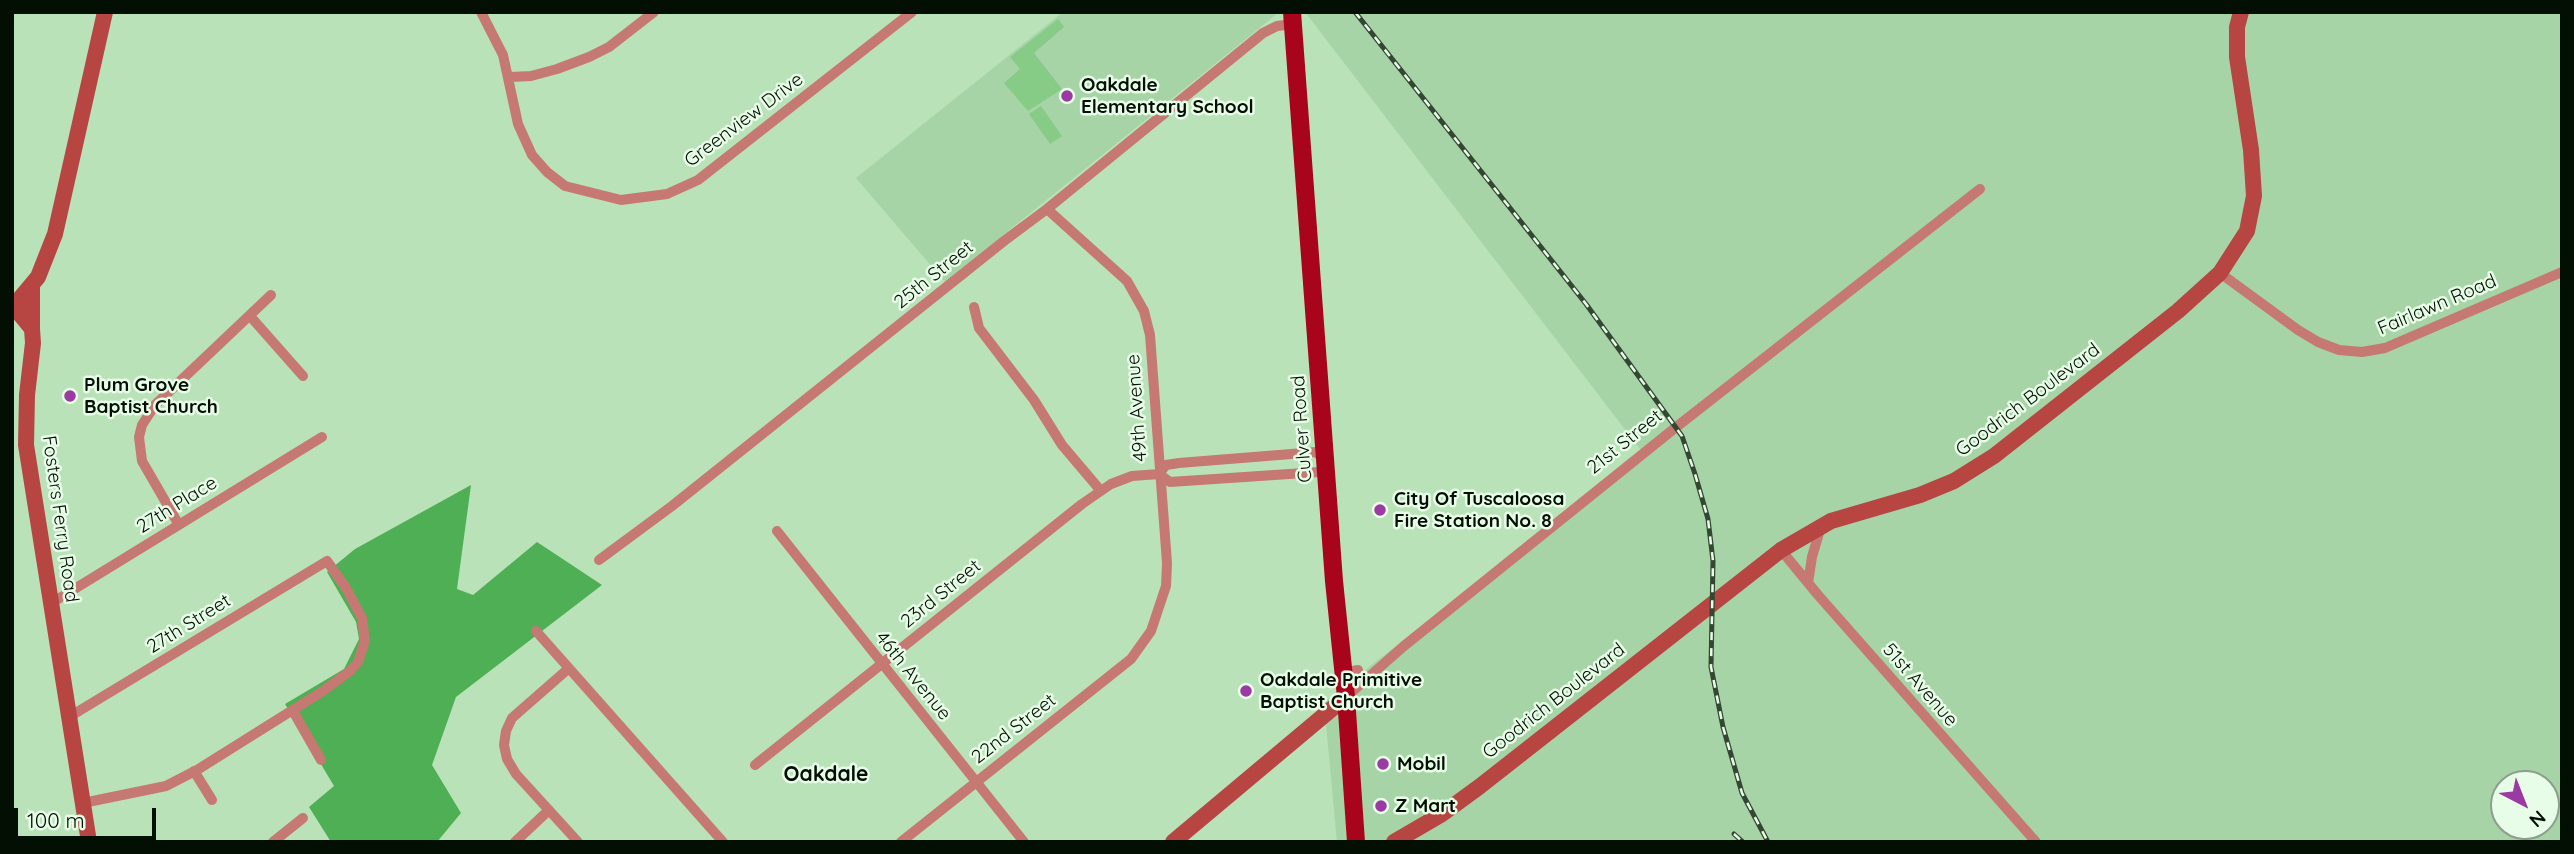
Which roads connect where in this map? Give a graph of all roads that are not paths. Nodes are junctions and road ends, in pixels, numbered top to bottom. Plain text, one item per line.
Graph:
1 (105, 12) edge
2 (481, 12) edge
3 (654, 12) edge
4 (912, 12) edge
5 (1293, 18) edge
6 (2239, 20) edge
7 (510, 77) junction
8 (1980, 189) dead end
9 (1047, 209) junction
10 (2562, 272) edge
11 (2220, 273) junction
12 (32, 286) junction
13 (271, 295) dead end
14 (974, 307) dead end
15 (13, 308) edge
16 (250, 316) junction
17 (32, 329) junction
18 (303, 376) dead end
19 (322, 437) dead end
20 (1327, 462) junction
21 (1159, 474) junction
22 (1101, 491) junction
23 (179, 525) junction
24 (1821, 526) junction
25 (777, 531) dead end
26 (1781, 550) junction
27 (599, 559) dead end
28 (1808, 583) junction
29 (50, 604) junction
30 (536, 631) dead end
31 (1145, 640) joint
32 (881, 664) junction
33 (568, 669) junction
34 (1346, 697) junction
35 (293, 711) junction
36 (69, 717) junction
37 (321, 760) dead end
38 (755, 765) dead end
39 (194, 771) junction
40 (976, 781) junction
41 (212, 800) dead end
42 (83, 803) junction
43 (550, 810) junction
44 (303, 818) dead end
45 (89, 842) edge
46 (273, 842) edge
47 (514, 842) edge
48 (578, 842) edge
49 (723, 842) edge
50 (901, 842) edge
51 (1024, 842) edge
52 (1173, 842) edge
53 (1356, 842) edge
54 (1394, 842) edge
55 (2036, 842) edge

1 - 12 street
2 - 7 street, Greenview Drive
3 - 7 street
4 - 7 street, Greenview Drive
5 - 9 street, 25th Street
5 - 20 main road, Culver Road
6 - 11 street, Goodrich Boulevard
8 - 34 street, 21st Street
9 - 21 street, 49th Avenue
9 - 27 street, 25th Street
10 - 11 street, Fairlawn Road
11 - 24 street, Goodrich Boulevard
12 - 15 street
12 - 17 street, Fosters Ferry Road
13 - 16 street
14 - 22 street
15 - 17 street
16 - 18 street
16 - 23 street
17 - 29 street, Fosters Ferry Road
19 - 23 street, 27th Place
20 - 21 street, 23rd Street
20 - 21 street, 23rd Street
20 - 34 main road, Culver Road
21 - 22 street, 23rd Street
21 - 31 street, 49th Avenue
22 - 32 street, 23rd Street
23 - 29 street, 27th Place
24 - 26 street, Goodrich Boulevard
24 - 28 street
25 - 32 street, 46th Avenue
26 - 28 street, 51st Avenue
26 - 54 street, Goodrich Boulevard
28 - 55 street, 51st Avenue
29 - 36 street, Fosters Ferry Road
30 - 33 street
31 - 40 street, 22nd Street
32 - 38 street, 23rd Street
32 - 40 street, 46th Avenue
33 - 43 street
33 - 49 street
34 - 52 street, 21st Street
34 - 53 main road, Culver Road
35 - 36 street, 27th Street
35 - 37 street
35 - 39 street
36 - 42 street, Fosters Ferry Road
39 - 41 street
39 - 42 street
40 - 50 street, 22nd Street
40 - 51 street, 46th Avenue
42 - 45 street, Fosters Ferry Road
43 - 47 street
43 - 48 street
44 - 46 street

